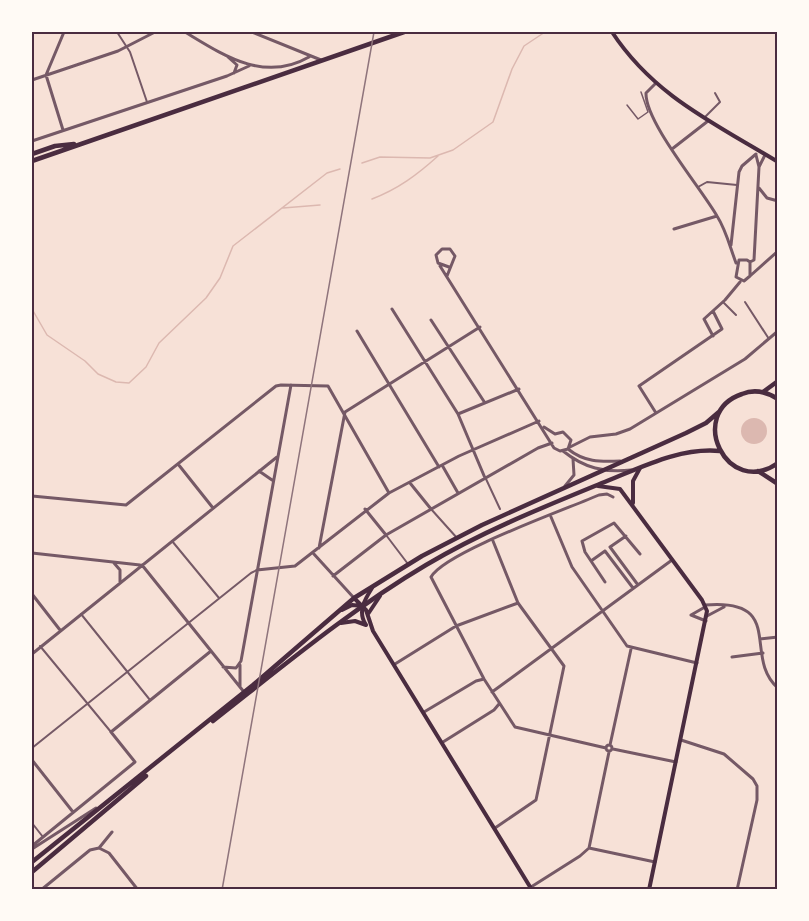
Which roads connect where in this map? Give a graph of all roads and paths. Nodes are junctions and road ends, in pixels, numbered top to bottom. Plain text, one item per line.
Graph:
1 (64, 32) edge
2 (117, 32) edge
3 (155, 32) edge
4 (185, 32) edge
5 (252, 32) edge
6 (404, 32) edge
7 (612, 32) edge
8 (261, 33) edge
9 (127, 47) junction
10 (222, 53) junction
11 (309, 57) junction
12 (325, 60) junction
13 (249, 66) junction
14 (233, 74) junction
15 (46, 75) junction
16 (32, 80) edge
17 (655, 84) junction
18 (641, 92) dead end
19 (715, 93) dead end
20 (147, 102) junction
21 (627, 105) dead end
22 (706, 119) junction
23 (63, 130) junction
24 (32, 141) edge
25 (79, 144) junction
26 (672, 149) junction
27 (757, 152) junction
28 (32, 154) edge
29 (765, 155) junction
30 (32, 161) edge
31 (777, 162) edge
32 (759, 167) junction
33 (737, 185) junction
34 (698, 188) junction
35 (759, 188) junction
36 (767, 198) junction
37 (777, 201) edge
38 (757, 203) junction
39 (717, 216) junction
40 (674, 229) dead end
41 (731, 247) junction
42 (777, 251) edge
43 (754, 260) junction
44 (750, 262) junction
45 (736, 263) junction
46 (765, 264) junction
47 (441, 266) junction
48 (449, 267) junction
49 (447, 276) junction
50 (750, 276) junction
51 (740, 282) junction
52 (723, 302) junction
53 (745, 302) dead end
54 (392, 309) dead end
55 (713, 311) junction
56 (736, 315) dead end
57 (431, 320) dead end
58 (480, 327) junction
59 (357, 331) dead end
60 (777, 331) edge
61 (713, 336) junction
62 (769, 339) junction
63 (448, 347) junction
64 (425, 361) junction
65 (777, 381) edge
66 (389, 384) junction
67 (291, 385) junction
68 (519, 389) junction
69 (763, 392) junction
70 (777, 399) edge
71 (484, 404) junction
72 (720, 411) junction
73 (345, 412) junction
74 (656, 413) junction
75 (458, 414) junction
76 (350, 421) junction
77 (539, 421) junction
78 (341, 424) junction
79 (542, 426) junction
80 (555, 434) junction
81 (570, 437) junction
82 (583, 440) junction
83 (552, 442) junction
84 (567, 449) junction
85 (473, 450) junction
86 (720, 452) junction
87 (277, 457) junction
88 (573, 459) junction
89 (622, 461) junction
90 (777, 463) edge
91 (178, 464) junction
92 (440, 466) junction
93 (640, 468) junction
94 (603, 470) junction
95 (259, 471) junction
96 (758, 471) junction
97 (485, 478) junction
98 (273, 480) junction
99 (410, 483) junction
100 (777, 484) edge
101 (597, 486) junction
102 (565, 487) junction
103 (389, 493) junction
104 (458, 493) junction
105 (32, 496) edge
106 (614, 497) dead end
107 (633, 504) junction
108 (213, 508) junction
109 (365, 509) junction
110 (431, 509) junction
111 (500, 509) dead end
112 (550, 516) junction
113 (322, 533) junction
114 (386, 535) junction
115 (626, 536) junction
116 (330, 538) junction
117 (457, 538) junction
118 (172, 541) junction
119 (493, 541) junction
120 (318, 549) junction
121 (608, 549) junction
122 (32, 553) edge
123 (314, 553) junction
124 (640, 554) dead end
125 (672, 560) junction
126 (590, 561) junction
127 (112, 562) junction
128 (142, 565) junction
129 (408, 565) junction
130 (257, 570) junction
131 (333, 576) junction
132 (605, 582) dead end
133 (120, 583) junction
134 (638, 585) junction
135 (374, 586) junction
136 (633, 588) junction
137 (383, 593) junction
138 (32, 594) edge
139 (219, 598) junction
140 (354, 598) junction
141 (518, 603) junction
142 (364, 606) junction
143 (705, 606) junction
144 (726, 606) junction
145 (342, 610) junction
146 (603, 611) junction
147 (81, 614) junction
148 (368, 615) junction
149 (706, 618) junction
150 (188, 623) junction
151 (340, 623) junction
152 (366, 625) junction
153 (456, 626) junction
154 (60, 630) junction
155 (374, 631) junction
156 (777, 637) edge
157 (760, 639) junction
158 (40, 646) junction
159 (552, 649) junction
160 (631, 649) junction
161 (211, 651) junction
162 (763, 653) junction
163 (32, 654) edge
164 (732, 657) dead end
165 (697, 663) junction
166 (240, 664) junction
167 (395, 664) junction
168 (223, 667) junction
169 (127, 672) junction
170 (484, 679) junction
171 (254, 688) junction
172 (777, 688) edge
173 (242, 690) junction
174 (492, 692) junction
175 (150, 700) junction
176 (87, 703) junction
177 (499, 704) junction
178 (424, 712) junction
179 (111, 732) junction
180 (550, 736) junction
181 (681, 740) junction
182 (442, 742) junction
183 (32, 748) edge
184 (609, 748) junction
185 (32, 760) edge
186 (676, 762) junction
187 (103, 805) junction
188 (73, 812) junction
189 (32, 823) edge
190 (495, 828) junction
191 (112, 832) dead end
192 (43, 837) junction
193 (32, 847) edge
194 (589, 848) junction
195 (99, 849) junction
196 (32, 862) edge
197 (655, 862) junction
198 (32, 872) edge
199 (532, 888) edge
200 (41, 890) edge
201 (138, 890) edge
202 (649, 890) edge
203 (737, 890) edge

1 - 15 street
2 - 9 street
3 - 9 street
4 - 10 street
5 - 8 street
6 - 12 main road
7 - 17 main road
8 - 11 street
9 - 15 street
9 - 20 street
10 - 13 street
10 - 14 street
11 - 12 street
11 - 13 street
12 - 25 main road
13 - 14 street
14 - 20 street
15 - 16 street
15 - 23 street
17 - 22 main road
17 - 26 street
18 - 21 lane
19 - 22 street
20 - 23 street
22 - 26 street
22 - 27 main road
23 - 24 street
25 - 28 main road
25 - 30 main road
26 - 34 street
27 - 29 main road
27 - 32 street
27 - 33 street
29 - 31 main road
29 - 32 street
32 - 35 street
33 - 34 street
33 - 41 street
34 - 39 street
35 - 36 street
35 - 38 street
36 - 37 street
36 - 38 street
38 - 43 street
39 - 40 street
39 - 41 street
41 - 45 street
42 - 46 street
43 - 44 street
43 - 46 street
44 - 45 street
44 - 50 street
45 - 51 street
46 - 50 street
47 - 48 street
47 - 48 street
47 - 49 street
48 - 49 street
49 - 58 street
50 - 51 street
51 - 52 street
52 - 55 street
52 - 56 street
53 - 62 street
54 - 64 street
55 - 61 street
55 - 61 street
57 - 63 street
58 - 63 street
58 - 68 street
59 - 66 street
60 - 62 street
61 - 74 street
62 - 74 street
63 - 64 street
63 - 71 street
64 - 66 street
64 - 75 street
65 - 69 main road
66 - 73 street
66 - 92 street
67 - 73 street
67 - 87 street
67 - 91 street
68 - 71 street
68 - 77 street
69 - 70 main road
69 - 72 main road
71 - 75 street
72 - 86 main road
72 - 89 main road
73 - 76 street
73 - 78 street
74 - 82 street
75 - 85 street
76 - 78 street
76 - 103 street
77 - 79 street
77 - 85 street
78 - 113 street
79 - 80 street
79 - 83 street
80 - 81 street
80 - 83 street
81 - 82 street
81 - 84 street
82 - 84 street
83 - 84 street
83 - 97 street
84 - 88 street
84 - 89 street
85 - 92 street
85 - 97 street
86 - 93 main road
86 - 96 main road
87 - 95 street
87 - 98 street
88 - 94 street
88 - 102 street
89 - 94 main road
90 - 96 main road
91 - 105 street
91 - 108 street
92 - 99 street
92 - 104 street
93 - 94 street
93 - 101 main road
93 - 107 main road
94 - 102 main road
95 - 98 street
95 - 108 street
96 - 100 main road
97 - 104 street
97 - 111 street
98 - 130 street
99 - 103 street
99 - 110 street
101 - 107 main road
101 - 137 main road
102 - 117 main road
103 - 109 street
104 - 110 street
106 - 112 street
107 - 125 main road
108 - 118 street
109 - 114 street
109 - 116 street
110 - 114 street
110 - 117 street
112 - 119 street
112 - 146 street
113 - 116 street
113 - 120 street
114 - 129 street
114 - 131 street
115 - 121 street
115 - 124 street
115 - 126 street
116 - 120 street
117 - 129 main road
118 - 128 street
118 - 139 street
119 - 141 street
119 - 153 street
120 - 123 street
121 - 126 street
121 - 134 street
121 - 136 street
122 - 127 street
123 - 130 street
123 - 131 street
125 - 134 street
125 - 143 main road
126 - 132 street
127 - 128 street
127 - 133 street
128 - 133 street
128 - 150 street
129 - 135 main road
130 - 139 street
130 - 166 street
131 - 140 street
133 - 147 street
134 - 136 street
135 - 140 main road
135 - 142 main road
136 - 146 street
137 - 142 main road
137 - 148 main road
138 - 154 street
139 - 150 street
140 - 142 main road
140 - 145 main road
141 - 153 street
141 - 159 street
142 - 145 main road
142 - 148 main road
142 - 151 main road
142 - 152 main road
143 - 144 street
143 - 149 main road
143 - 149 street
144 - 149 street
144 - 157 street
145 - 171 main road
146 - 159 street
146 - 160 street
147 - 154 street
147 - 169 street
148 - 155 main road
149 - 165 main road
150 - 161 street
150 - 169 street
151 - 152 main road
151 - 171 main road
152 - 155 main road
153 - 167 street
153 - 170 street
154 - 158 street
155 - 167 main road
156 - 157 street
157 - 162 street
158 - 163 street
158 - 176 street
159 - 174 street
159 - 180 street
160 - 165 street
160 - 184 street
161 - 168 street
161 - 175 street
162 - 164 street
162 - 172 street
165 - 181 main road
166 - 168 street
166 - 173 street
167 - 178 main road
168 - 173 street
169 - 175 street
169 - 176 street
170 - 174 street
170 - 178 street
171 - 173 main road
171 - 198 main road
173 - 187 main road
174 - 177 street
175 - 179 street
176 - 179 street
176 - 183 street
177 - 180 street
177 - 182 street
178 - 182 main road
179 - 188 street
180 - 184 street
180 - 190 street
181 - 186 main road
181 - 203 street
182 - 190 main road
184 - 186 street
184 - 194 street
185 - 188 street
186 - 197 main road
187 - 193 street
187 - 196 main road
188 - 192 street
189 - 192 street
190 - 199 main road
191 - 195 street
192 - 193 street
194 - 197 street
194 - 199 street
195 - 200 street
195 - 201 street
197 - 202 main road

